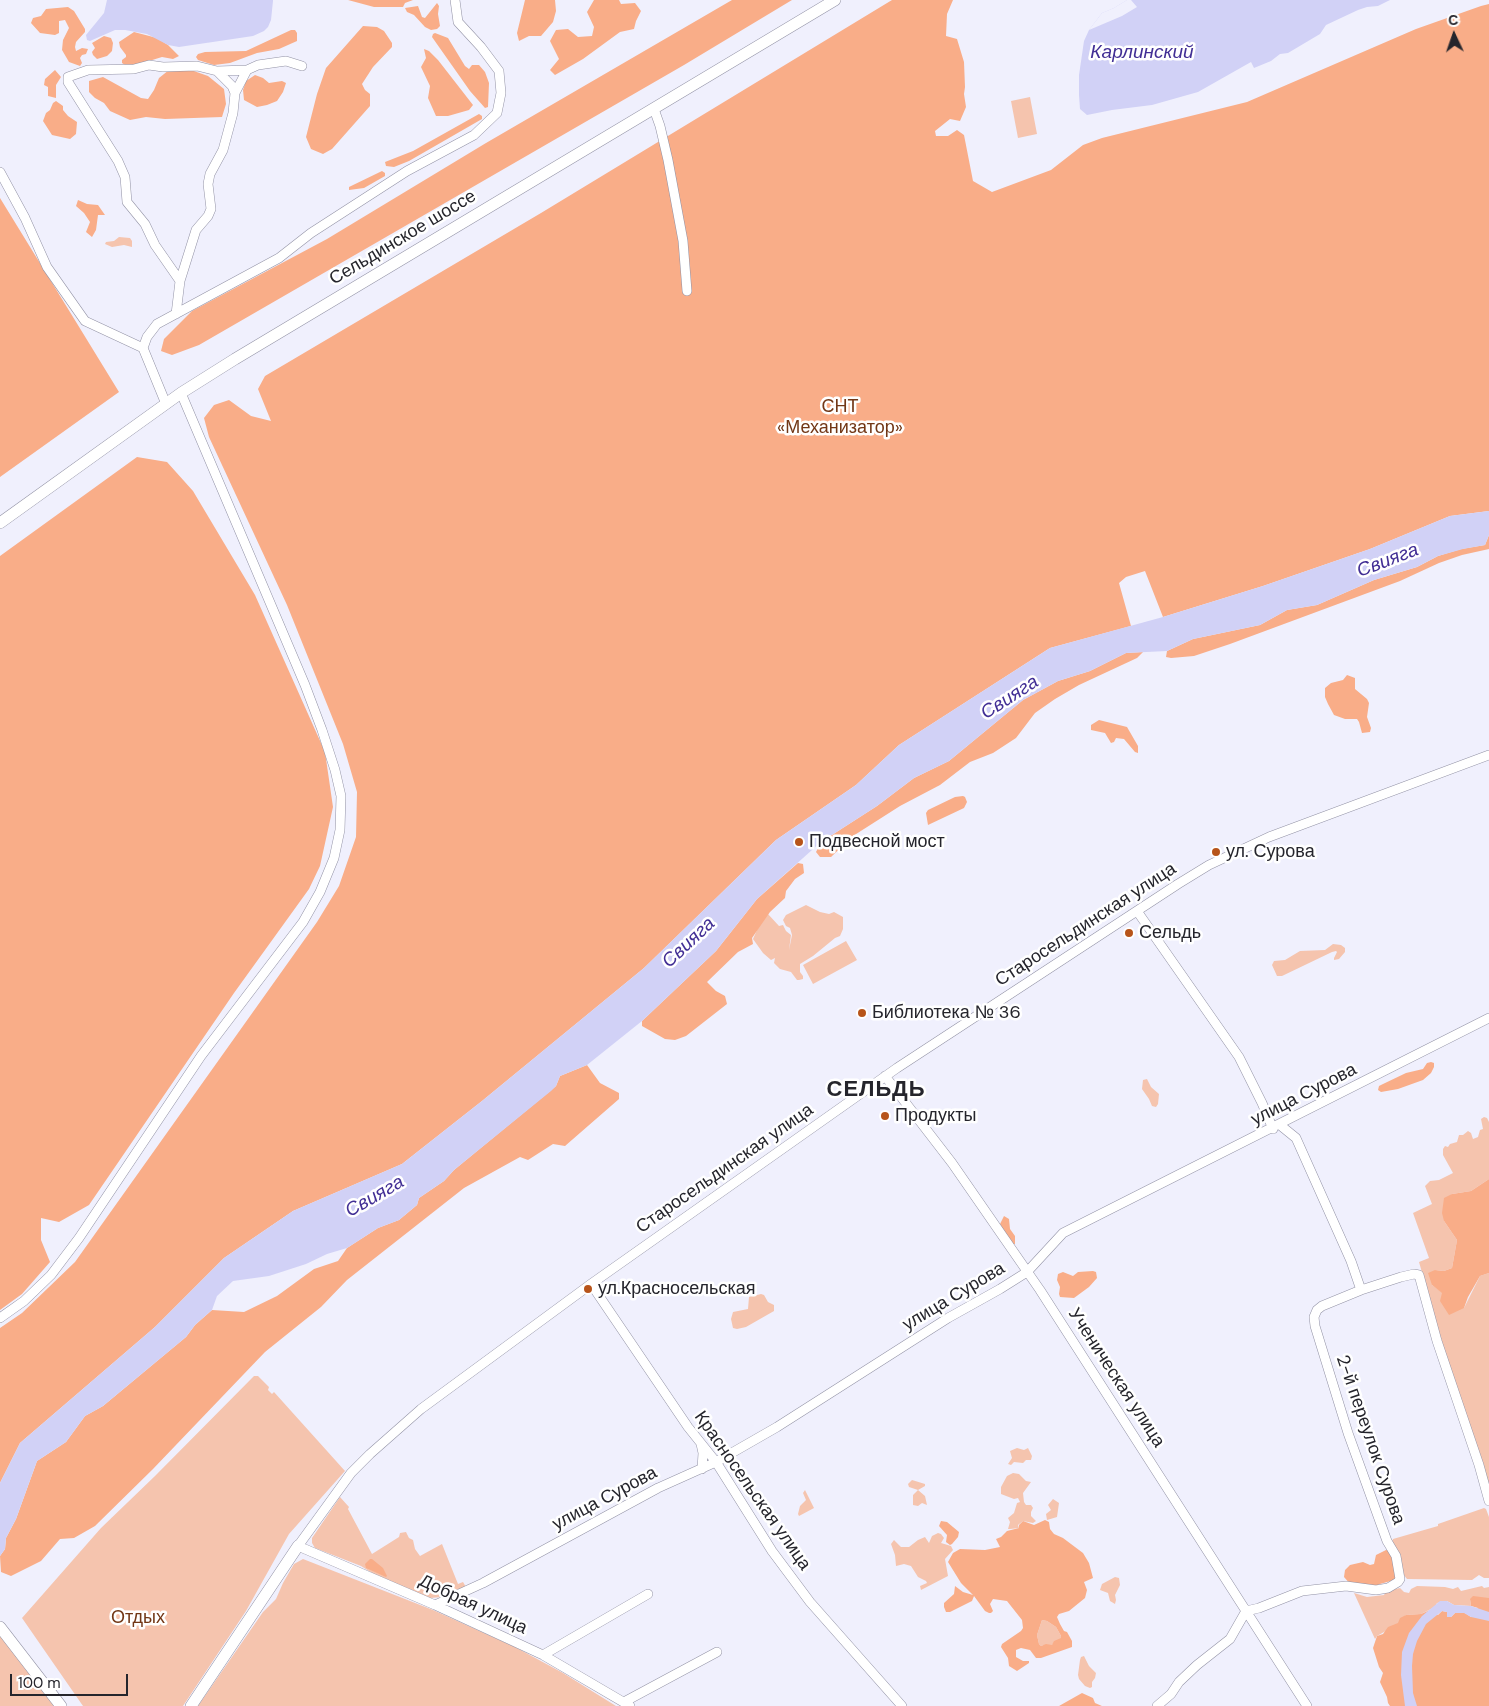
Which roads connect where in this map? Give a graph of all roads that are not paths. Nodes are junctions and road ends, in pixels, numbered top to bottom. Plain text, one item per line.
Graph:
1 (455, 0) edge
2 (835, 0) edge
3 (302, 66) dead end
4 (247, 70) junction
5 (217, 71) junction
6 (235, 93) junction
7 (654, 109) junction
8 (0, 172) edge
9 (180, 281) junction
10 (688, 292) dead end
11 (176, 314) junction
12 (143, 348) junction
13 (181, 393) junction
14 (166, 404) junction
15 (0, 523) edge
16 (1489, 755) edge
17 (1137, 911) junction
18 (1489, 1018) edge
19 (885, 1076) junction
20 (1277, 1127) junction
21 (1027, 1272) junction
22 (591, 1284) junction
23 (1361, 1290) junction
24 (0, 1318) edge
25 (701, 1444) junction
26 (716, 1462) junction
27 (702, 1468) junction
28 (1489, 1502) edge
29 (298, 1546) junction
30 (648, 1594) dead end
31 (435, 1604) junction
32 (1246, 1611) junction
33 (0, 1627) edge
34 (716, 1652) dead end
35 (543, 1655) junction
36 (627, 1704) edge
37 (61, 1706) edge
38 (192, 1706) edge
39 (902, 1706) edge
40 (1156, 1706) edge
41 (1307, 1706) edge

1 - 11 street
2 - 7 main road, Сельдинское шоссе
3 - 4 street
4 - 5 street
4 - 6 street
5 - 6 street
5 - 9 street
6 - 9 street
7 - 10 street
7 - 13 main road, Сельдинское шоссе
8 - 12 street
9 - 11 street
11 - 12 street
12 - 14 street
13 - 14 main road, Сельдинское шоссе
13 - 24 street
14 - 15 main road, Сельдинское шоссе
16 - 17 street, Старосельдинская улица
17 - 19 street, Старосельдинская улица
17 - 20 street
18 - 20 street, улица Сурова
19 - 21 street, Ученическая улица
19 - 22 street, Старосельдинская улица
20 - 21 street, улица Сурова
20 - 23 street
21 - 26 street, улица Сурова
21 - 32 street, Ученическая улица
22 - 25 street, Красносельская улица
22 - 29 street, Старосельдинская улица
23 - 28 street
23 - 32 street, 2-й переулок Сурова
25 - 26 street, Красносельская улица
25 - 27 street
26 - 27 street, улица Сурова
26 - 39 street, Красносельская улица
27 - 31 street, улица Сурова
29 - 31 street, Добрая улица
29 - 38 main road
30 - 35 street
31 - 35 street, Добрая улица
32 - 40 street
32 - 41 street, Ученическая улица
33 - 37 main road
34 - 36 street
35 - 36 street, Добрая улица

